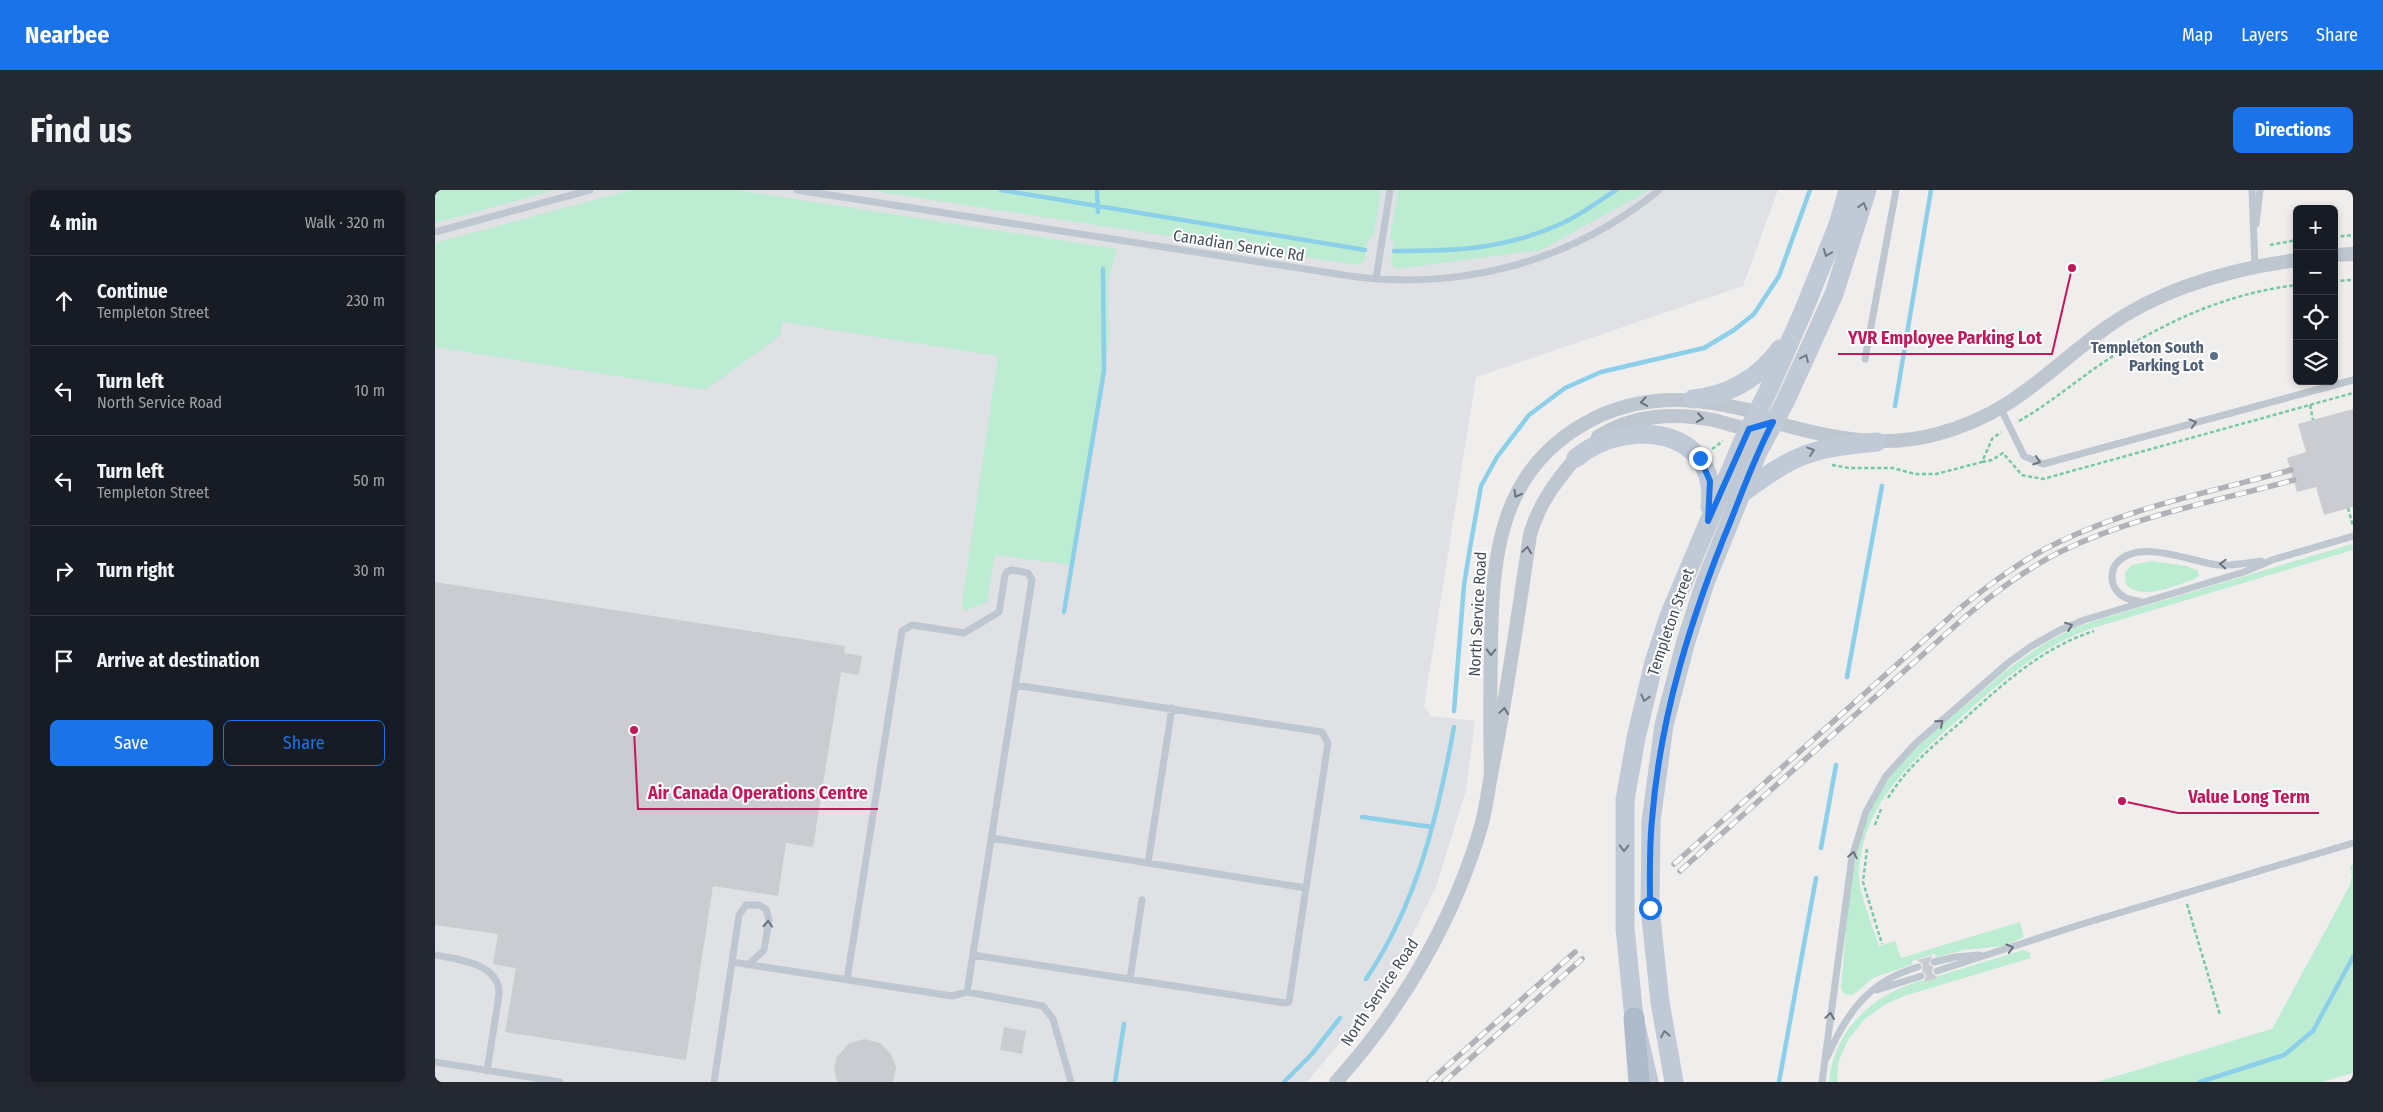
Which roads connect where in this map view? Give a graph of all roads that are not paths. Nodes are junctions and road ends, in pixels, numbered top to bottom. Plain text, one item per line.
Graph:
1 (590, 190) edge
2 (797, 190) edge
3 (1390, 190) edge
4 (1659, 190) edge
5 (1848, 190) edge
6 (1867, 190) edge
7 (1896, 190) edge
8 (2252, 190) edge
9 (2260, 190) edge
10 (435, 232) edge
11 (2253, 244) junction
12 (2353, 254) edge
13 (2338, 255) edge
14 (2293, 261) edge
15 (2255, 267) junction
16 (1376, 279) junction
17 (1803, 312) junction
18 (1865, 359) dead end
19 (2353, 380) edge
20 (1693, 399) junction
21 (2001, 409) junction
22 (1753, 421) junction
23 (1773, 422) junction
24 (1877, 442) junction
25 (1576, 458) junction
26 (1741, 494) junction
27 (1708, 521) junction
28 (2353, 536) edge
29 (2272, 560) junction
30 (2143, 601) junction
31 (1015, 684) junction
32 (1172, 708) junction
33 (1491, 776) junction
34 (991, 838) junction
35 (2353, 844) edge
36 (1148, 863) junction
37 (1306, 888) junction
38 (1142, 900) dead end
39 (435, 955) edge
40 (973, 955) junction
41 (1987, 955) junction
42 (732, 962) junction
43 (1935, 962) dead end
44 (748, 964) junction
45 (1918, 967) dead end
46 (1937, 971) dead end
47 (1921, 976) dead end
48 (1130, 979) junction
49 (847, 980) junction
50 (967, 992) junction
51 (1868, 995) junction
52 (1634, 1018) junction
53 (435, 1062) edge
54 (1824, 1064) junction
55 (487, 1071) junction
56 (560, 1082) edge
57 (714, 1082) edge
58 (1071, 1082) edge
59 (1336, 1082) edge
60 (1639, 1082) edge
61 (1649, 1082) edge
62 (1674, 1082) edge
63 (1822, 1082) edge

1 - 10 lane
2 - 16 lane, Canadian Service Rd
3 - 16 lane
4 - 16 lane, Canadian Service Rd
5 -> 17 street, Templeton Street
23 -> 6 street, Templeton Street
7 - 18 lane
8 - 11 lane
9 - 11 lane
11 - 15 lane
12 - 13 street
14 - 15 street
15 - 21 street
17 - 20 street
17 - 22 street, Templeton Street
21 -> 19 lane
20 - 22 street, North Service Road
20 -> 33 street, North Service Road
21 - 24 street
22 - 23 street
25 -> 22 street, North Service Road
22 - 27 street, Templeton Street
23 - 24 street
23 - 26 street, Templeton Street
26 -> 24 street
25 - 27 street
33 -> 25 street, North Service Road
62 -> 26 street, Templeton Street
27 -> 52 street, Templeton Street
28 - 29 lane
29 - 30 lane
29 -> 30 lane
54 -> 30 lane
31 - 32 lane
31 - 34 lane
31 - 49 lane
32 - 36 lane
32 - 37 lane
33 - 59 street, North Service Road
34 - 36 lane
34 - 40 lane
41 -> 35 lane
36 - 37 lane
37 - 48 lane
38 - 48 lane
39 - 55 lane
40 - 48 lane
40 - 50 lane
41 - 43 lane
41 - 46 lane
42 - 44 lane
44 -> 42 lane
42 - 57 lane
44 - 49 lane
45 - 51 lane
47 - 51 lane
49 - 50 lane
50 - 58 lane
51 - 54 lane
52 - 60 main road
52 - 61 street, Templeton Street
53 - 55 lane
54 - 63 lane
55 - 56 lane

